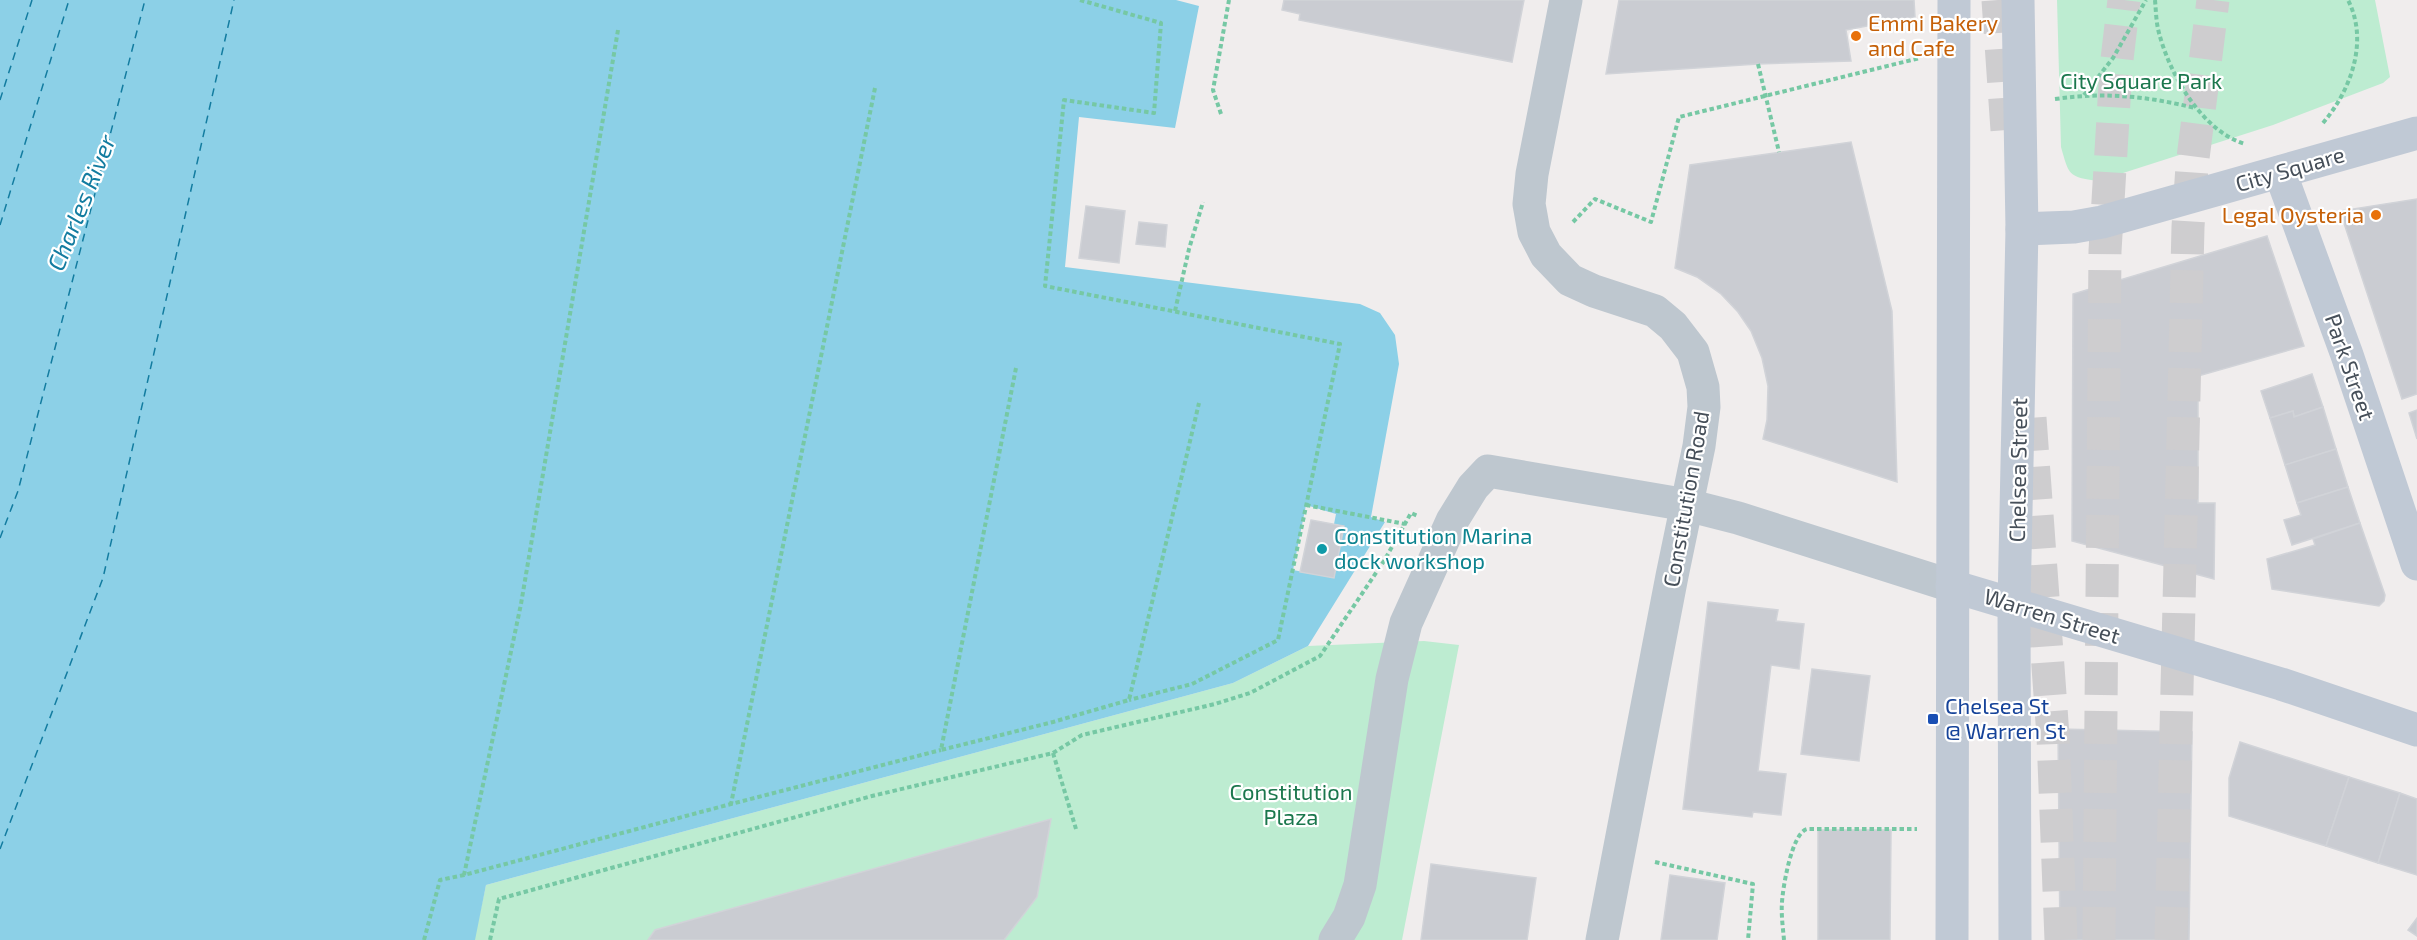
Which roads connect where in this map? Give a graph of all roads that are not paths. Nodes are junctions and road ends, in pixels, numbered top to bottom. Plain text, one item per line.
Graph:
1 (1566, 0) edge
2 (1953, 0) edge
3 (2018, 0) edge
4 (2417, 133) edge
5 (2280, 172) junction
6 (2022, 229) junction
7 (1687, 505) junction
8 (2417, 564) edge
9 (1952, 586) junction
10 (2014, 605) junction
11 (2417, 730) edge
12 (1335, 940) edge
13 (1602, 940) edge
14 (1952, 940) edge
15 (2015, 940) edge

1 - 7 street, Constitution Road
2 - 9 main road
3 - 6 main road, Chelsea Street
4 - 5 main road, City Square
5 - 6 main road, City Square
5 - 8 main road, Park Street
6 - 10 main road, Chelsea Street
7 - 9 street, Warren Street
7 - 12 street
7 - 13 street, Constitution Road
9 - 10 main road, Warren Street
9 - 14 main road
10 - 11 main road, Warren Street
10 - 15 main road, Chelsea Street

